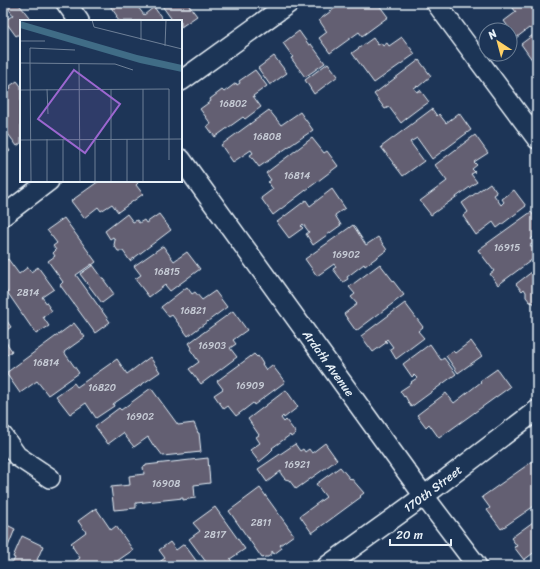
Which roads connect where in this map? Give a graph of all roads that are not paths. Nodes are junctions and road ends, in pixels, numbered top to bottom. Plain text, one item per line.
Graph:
1 (66, 3) edge
2 (289, 3) edge
3 (436, 3) edge
4 (78, 20) edge
5 (182, 80) edge
6 (537, 139) edge
7 (182, 160) edge
8 (48, 182) edge
9 (3, 216) edge
10 (537, 410) edge
11 (3, 436) edge
12 (50, 478) dead end
13 (424, 496) junction
14 (327, 566) edge
15 (477, 566) edge

1 - 4 street
2 - 5 street
3 - 6 street
7 - 13 street, Ardath Avenue
8 - 9 street
10 - 13 street, 170th Street
11 - 12 street
13 - 14 street, 170th Street
13 - 15 street, Ardath Avenue

